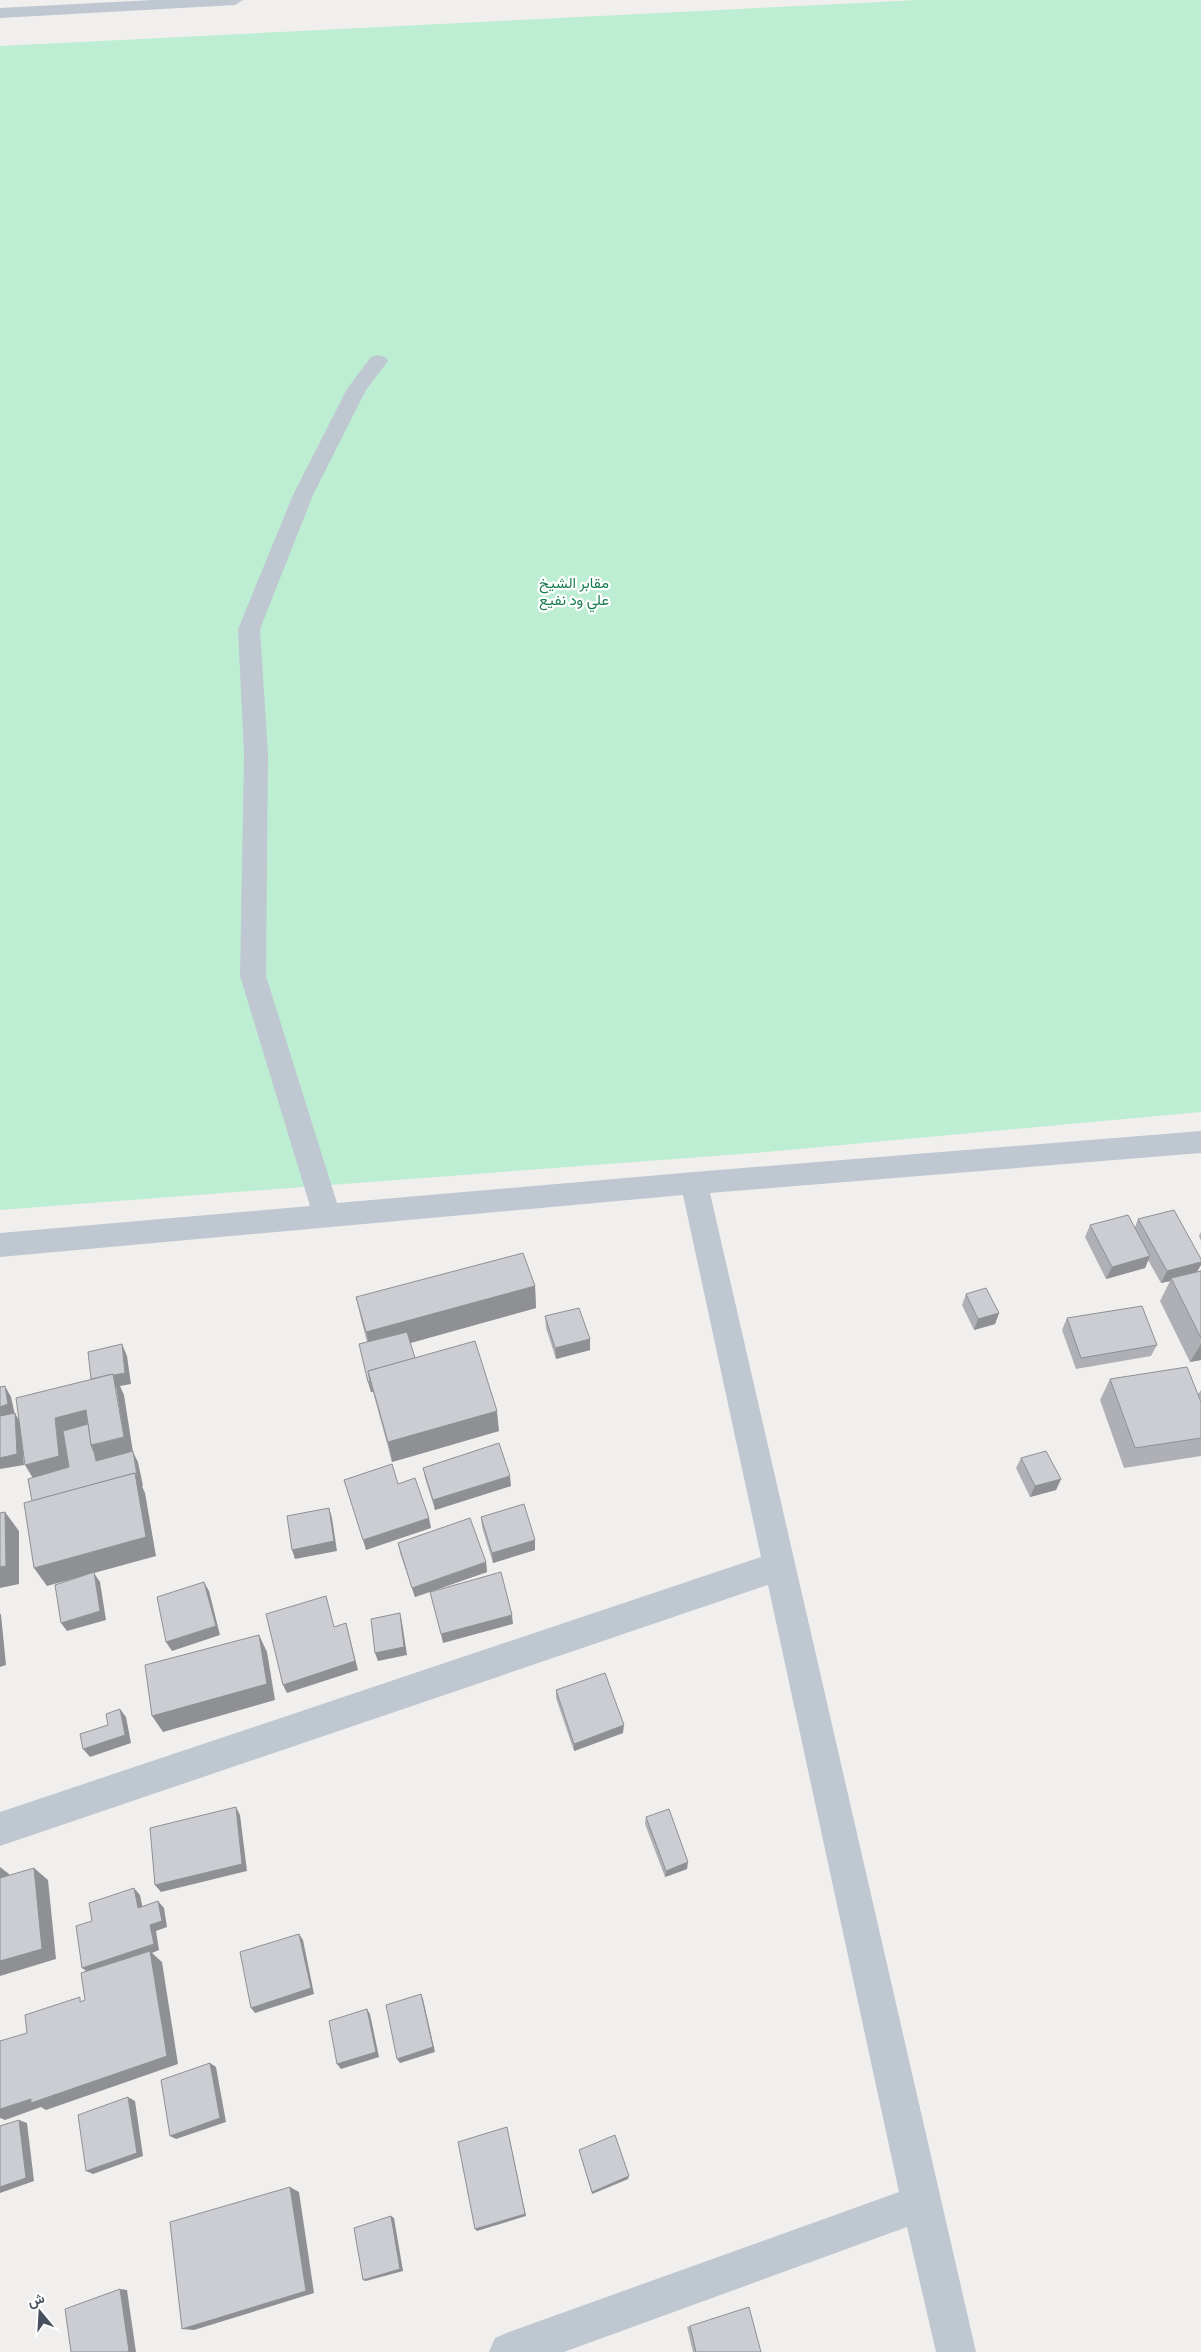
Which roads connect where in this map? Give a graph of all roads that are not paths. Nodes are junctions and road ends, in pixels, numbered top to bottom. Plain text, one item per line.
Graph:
1 (235, 0) edge
2 (0, 13) edge
3 (378, 361) dead end
4 (1201, 1142) edge
5 (694, 1183) junction
6 (327, 1216) junction
7 (0, 1245) edge
8 (779, 1566) junction
9 (0, 1829) edge
10 (921, 2203) junction
11 (509, 2352) edge
12 (956, 2352) edge

1 - 2 street
3 - 6 street
4 - 5 street
5 - 6 street
5 - 8 street
6 - 7 street
8 - 9 street
8 - 10 street
10 - 11 street
10 - 12 street

